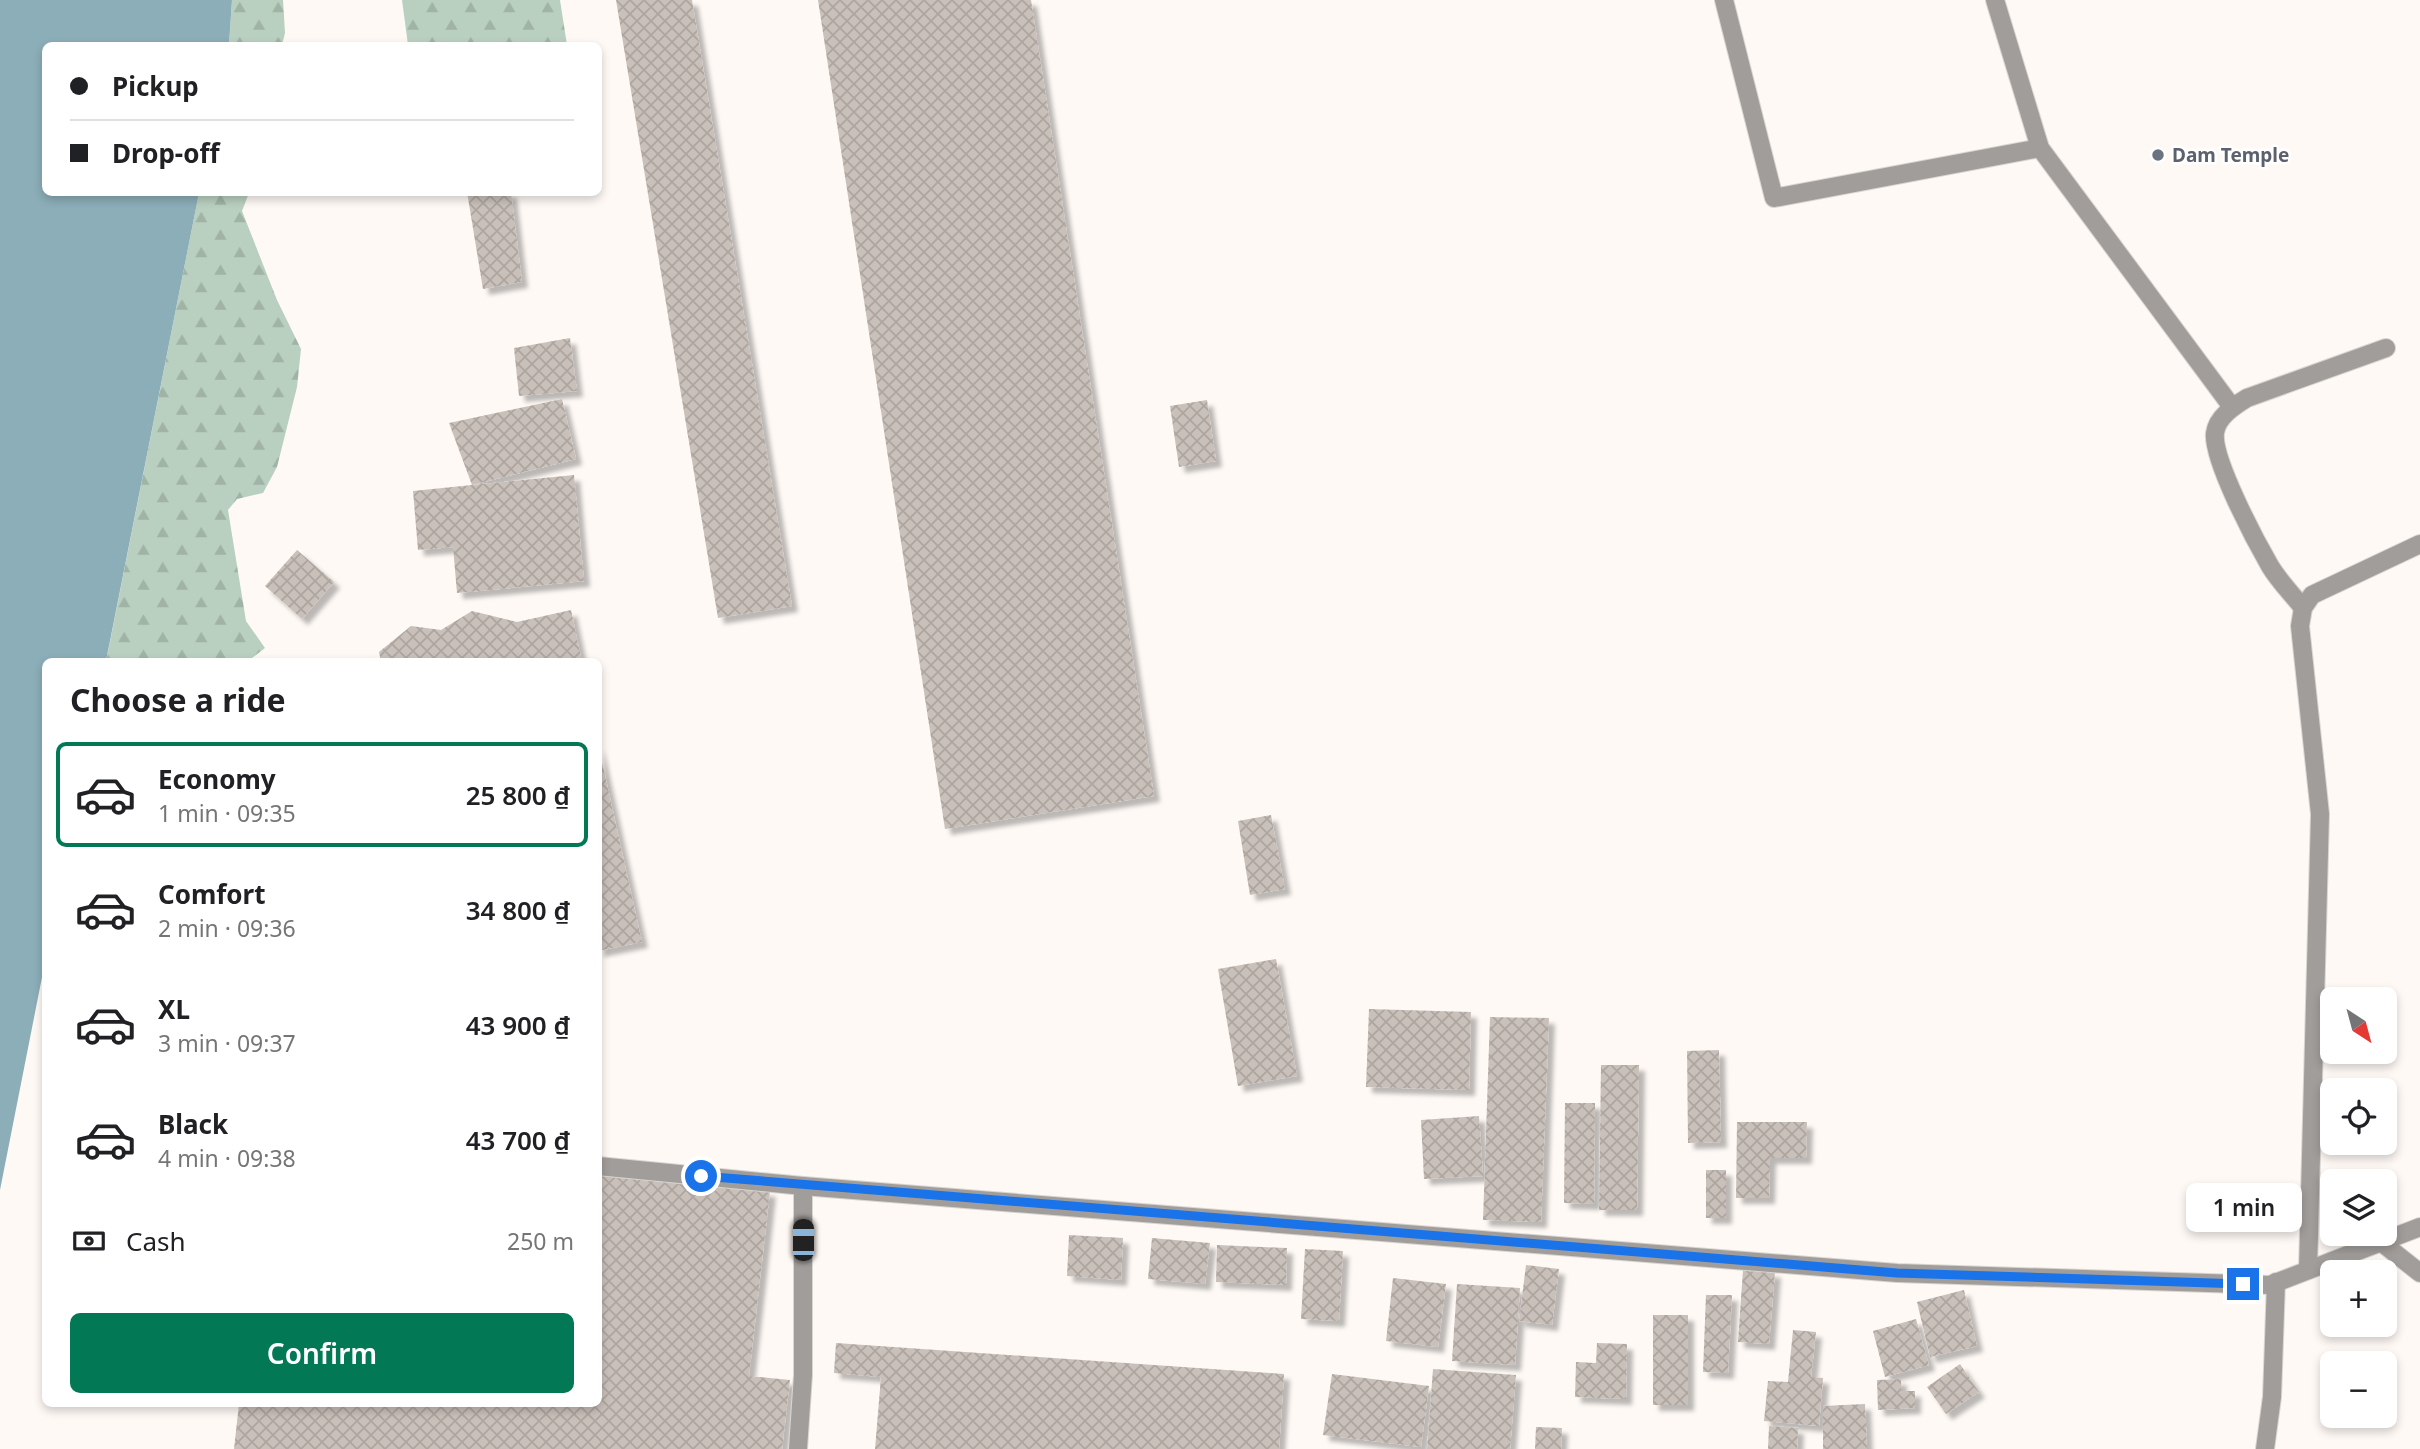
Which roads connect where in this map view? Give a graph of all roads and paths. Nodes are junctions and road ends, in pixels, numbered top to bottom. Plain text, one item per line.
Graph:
1 (1724, 0) edge
2 (1994, 0) edge
3 (2040, 148) junction
4 (2386, 348) dead end
5 (2232, 407) junction
6 (2420, 544) edge
7 (2303, 608) junction
8 (602, 1166) edge
9 (803, 1185) junction
10 (2420, 1227) edge
11 (2397, 1236) edge
12 (2371, 1246) edge
13 (2386, 1246) edge
14 (2308, 1270) junction
15 (2420, 1273) edge
16 (2277, 1282) junction
17 (798, 1449) edge
18 (2264, 1449) edge

1 - 3 street
2 - 3 street
3 - 5 street
4 - 5 street
5 - 7 street
6 - 7 street
7 - 14 street
8 - 9 street
9 - 16 street
9 - 17 street
10 - 11 street
12 - 14 street
13 - 15 street
14 - 16 street
16 - 18 street

